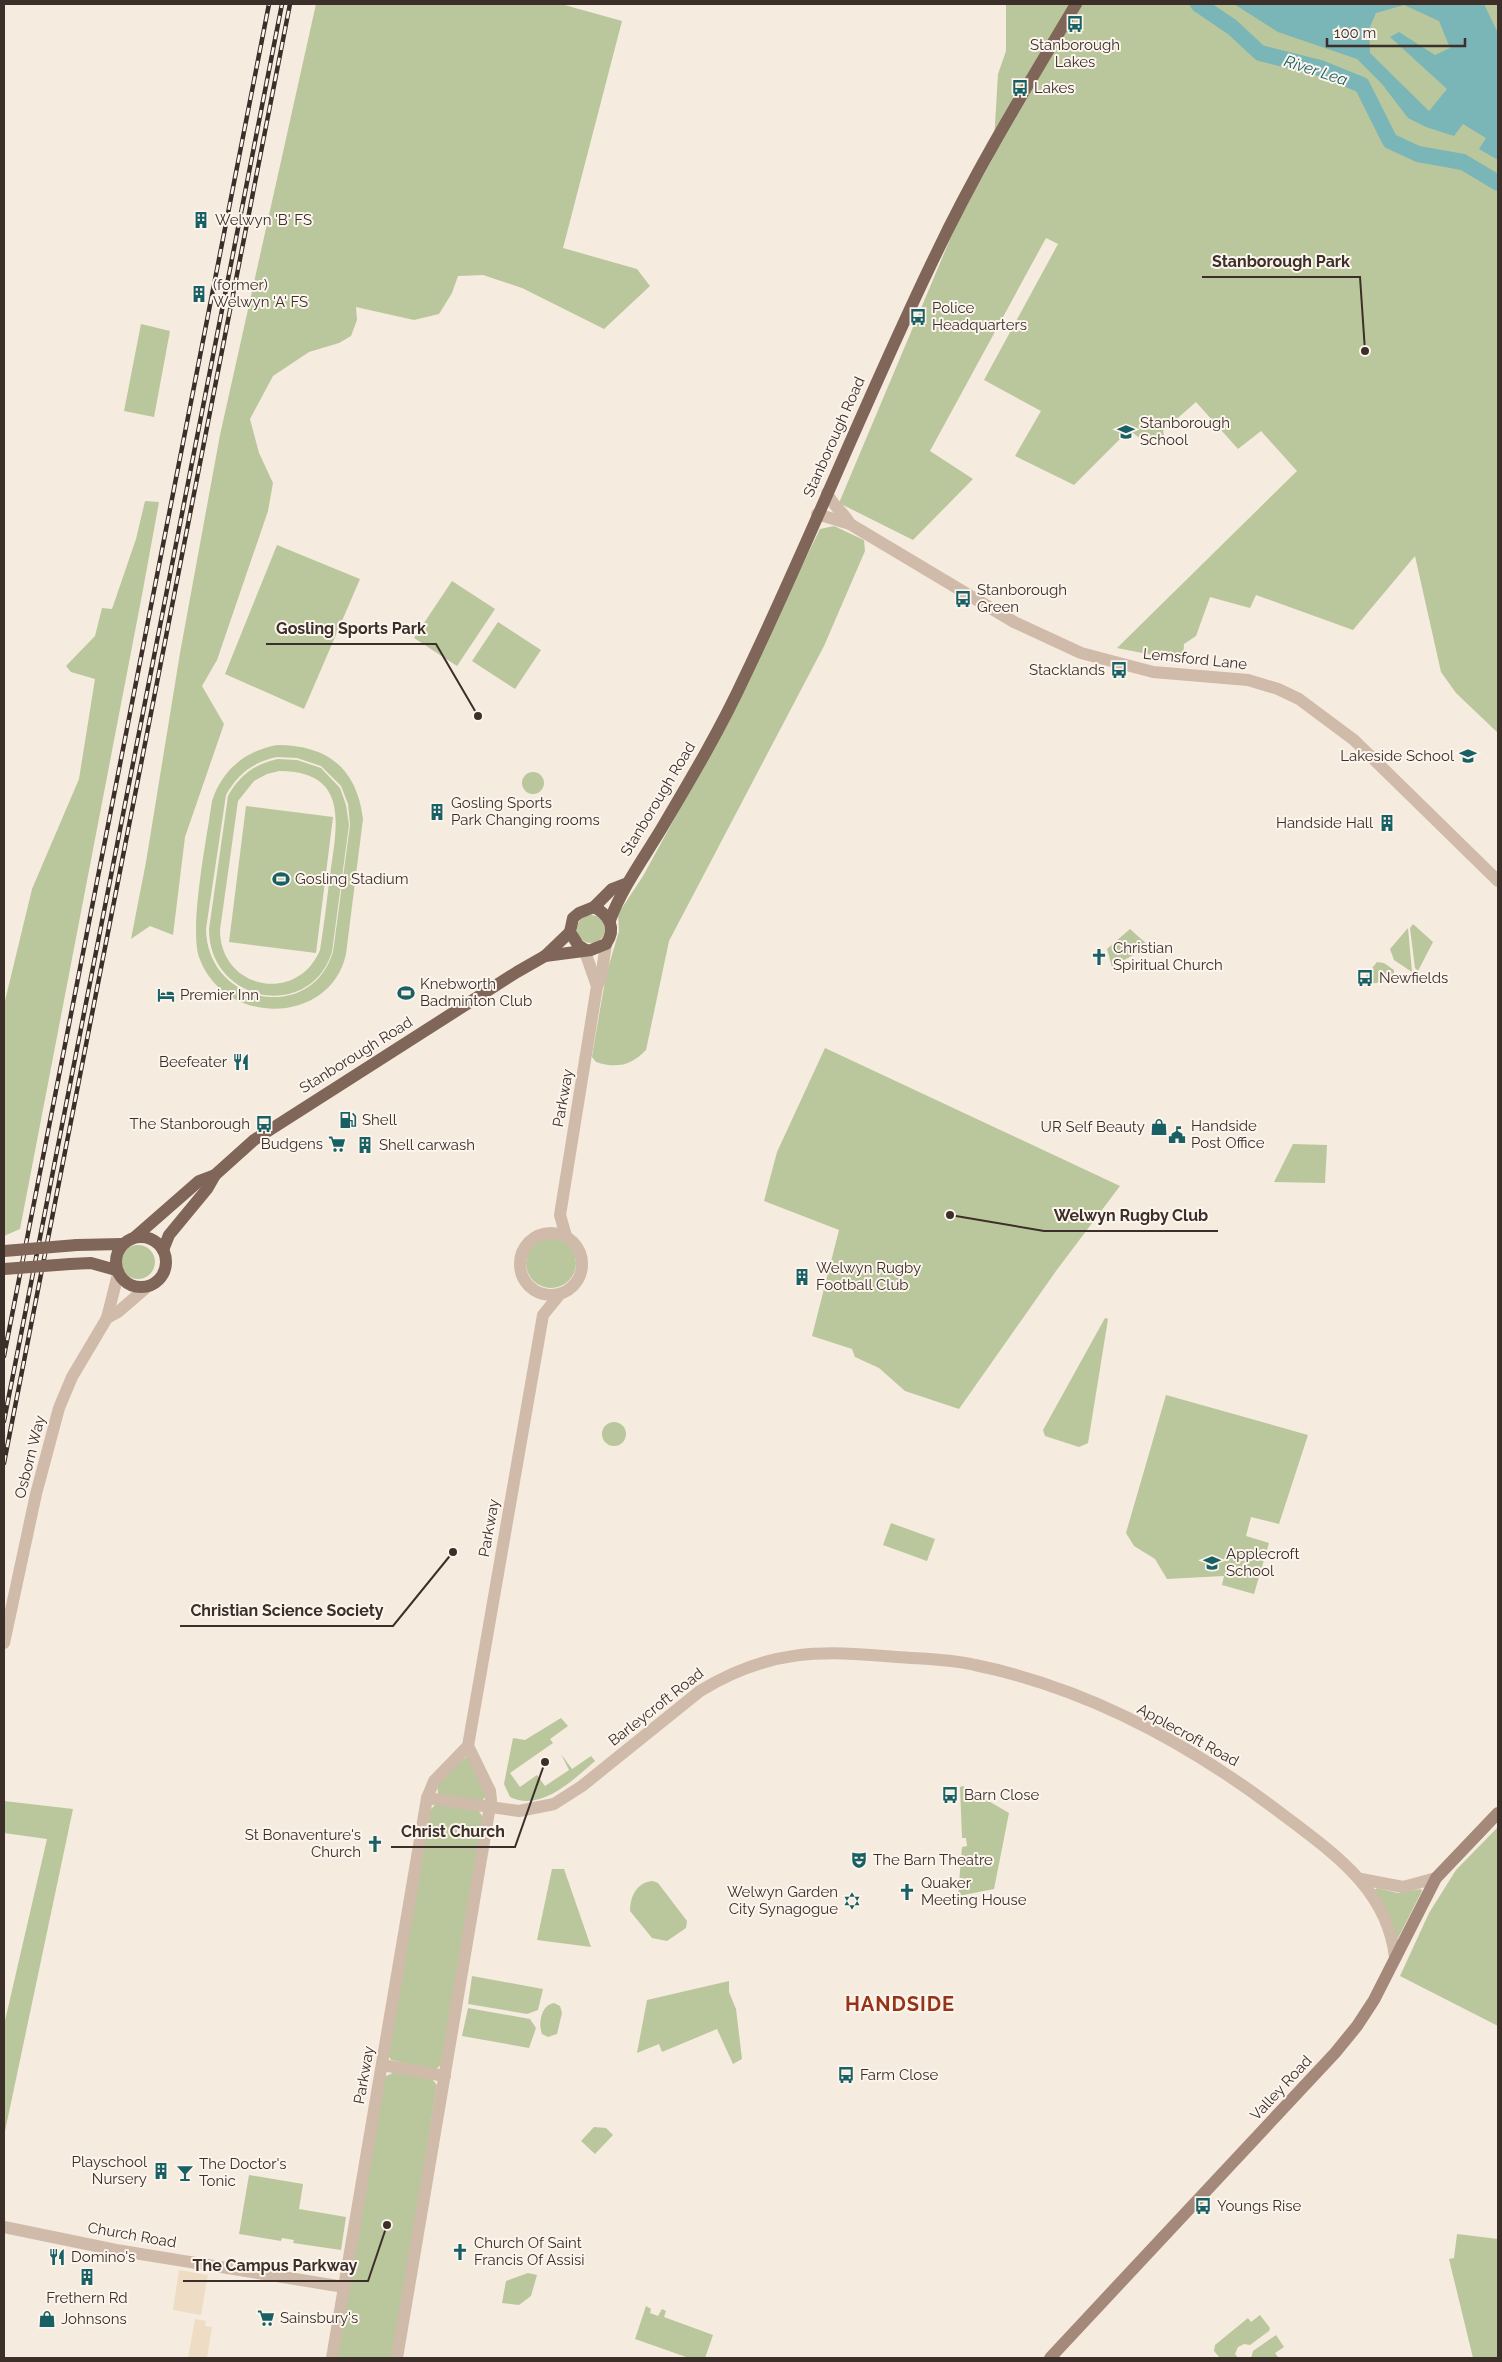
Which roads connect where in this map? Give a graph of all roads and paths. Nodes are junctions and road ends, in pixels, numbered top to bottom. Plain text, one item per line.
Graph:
1 (1076, 4) edge
2 (827, 493) junction
3 (818, 514) junction
4 (850, 524) junction
5 (1498, 881) edge
6 (625, 884) junction
7 (594, 907) junction
8 (610, 920) junction
9 (570, 932) junction
10 (606, 944) junction
11 (584, 949) junction
12 (545, 956) junction
13 (597, 986) junction
14 (215, 1175) junction
15 (560, 1214) junction
16 (544, 1234) junction
17 (566, 1236) junction
18 (135, 1237) junction
19 (122, 1244) junction
20 (163, 1250) junction
21 (4, 1251) edge
22 (4, 1269) edge
23 (117, 1272) junction
24 (148, 1287) junction
25 (535, 1290) junction
26 (560, 1294) junction
27 (543, 1315) junction
28 (107, 1318) junction
29 (4, 1643) edge
30 (973, 1664) joint
31 (468, 1746) junction
32 (427, 1798) junction
33 (490, 1808) junction
34 (1498, 1813) edge
35 (1436, 1878) junction
36 (1362, 1880) junction
37 (1395, 1958) junction
38 (382, 2065) junction
39 (445, 2076) junction
40 (4, 2227) edge
41 (344, 2288) junction
42 (332, 2358) edge
43 (397, 2358) edge
44 (1050, 2358) edge

1 - 2 main road, Stanborough Road
2 - 3 main road, Stanborough Road
2 - 4 street, Lemsford Lane
3 - 4 street, Lemsford Lane
3 - 6 main road, Stanborough Road
4 - 5 street, Lemsford Lane
6 - 7 main road, Stanborough Road
6 - 8 main road, Stanborough Road
7 - 8 main road
7 - 9 main road, Stanborough Road
8 - 10 main road, Stanborough Road
9 - 11 main road
9 - 12 main road, Stanborough Road
10 - 11 main road, Stanborough Road
10 - 13 street, Parkway
11 - 12 main road, Stanborough Road
11 - 13 street, Parkway
12 - 14 main road, Stanborough Road
13 - 15 street, Parkway
14 - 18 main road, Stanborough Road
14 - 20 main road, Stanborough Road
15 - 16 street, Parkway
15 - 17 street, Parkway
16 - 17 street
16 - 25 street
17 - 26 street
18 - 19 main road
18 - 20 main road
19 - 21 main road, bridge
19 - 23 main road
20 - 24 main road
22 - 23 main road, bridge
23 - 24 main road
23 - 28 street, Osborn Way
24 - 28 street, Osborn Way
25 - 26 street
25 - 27 street, Parkway
26 - 27 street, Parkway
27 - 31 street, Parkway
28 - 29 street, Osborn Way
30 - 33 street, Barleycroft Road
30 - 36 street, Applecroft Road
31 - 32 street, Parkway
31 - 33 street
32 - 33 street
32 - 38 street, Parkway
33 - 39 street
34 - 35 main road, Valley Road
35 - 36 street
35 - 37 main road, Valley Road
36 - 37 street, Applecroft Road
37 - 44 main road, Valley Road
38 - 39 street
38 - 41 street, Parkway
39 - 43 street
40 - 41 street, Church Road
41 - 42 street, Parkway

